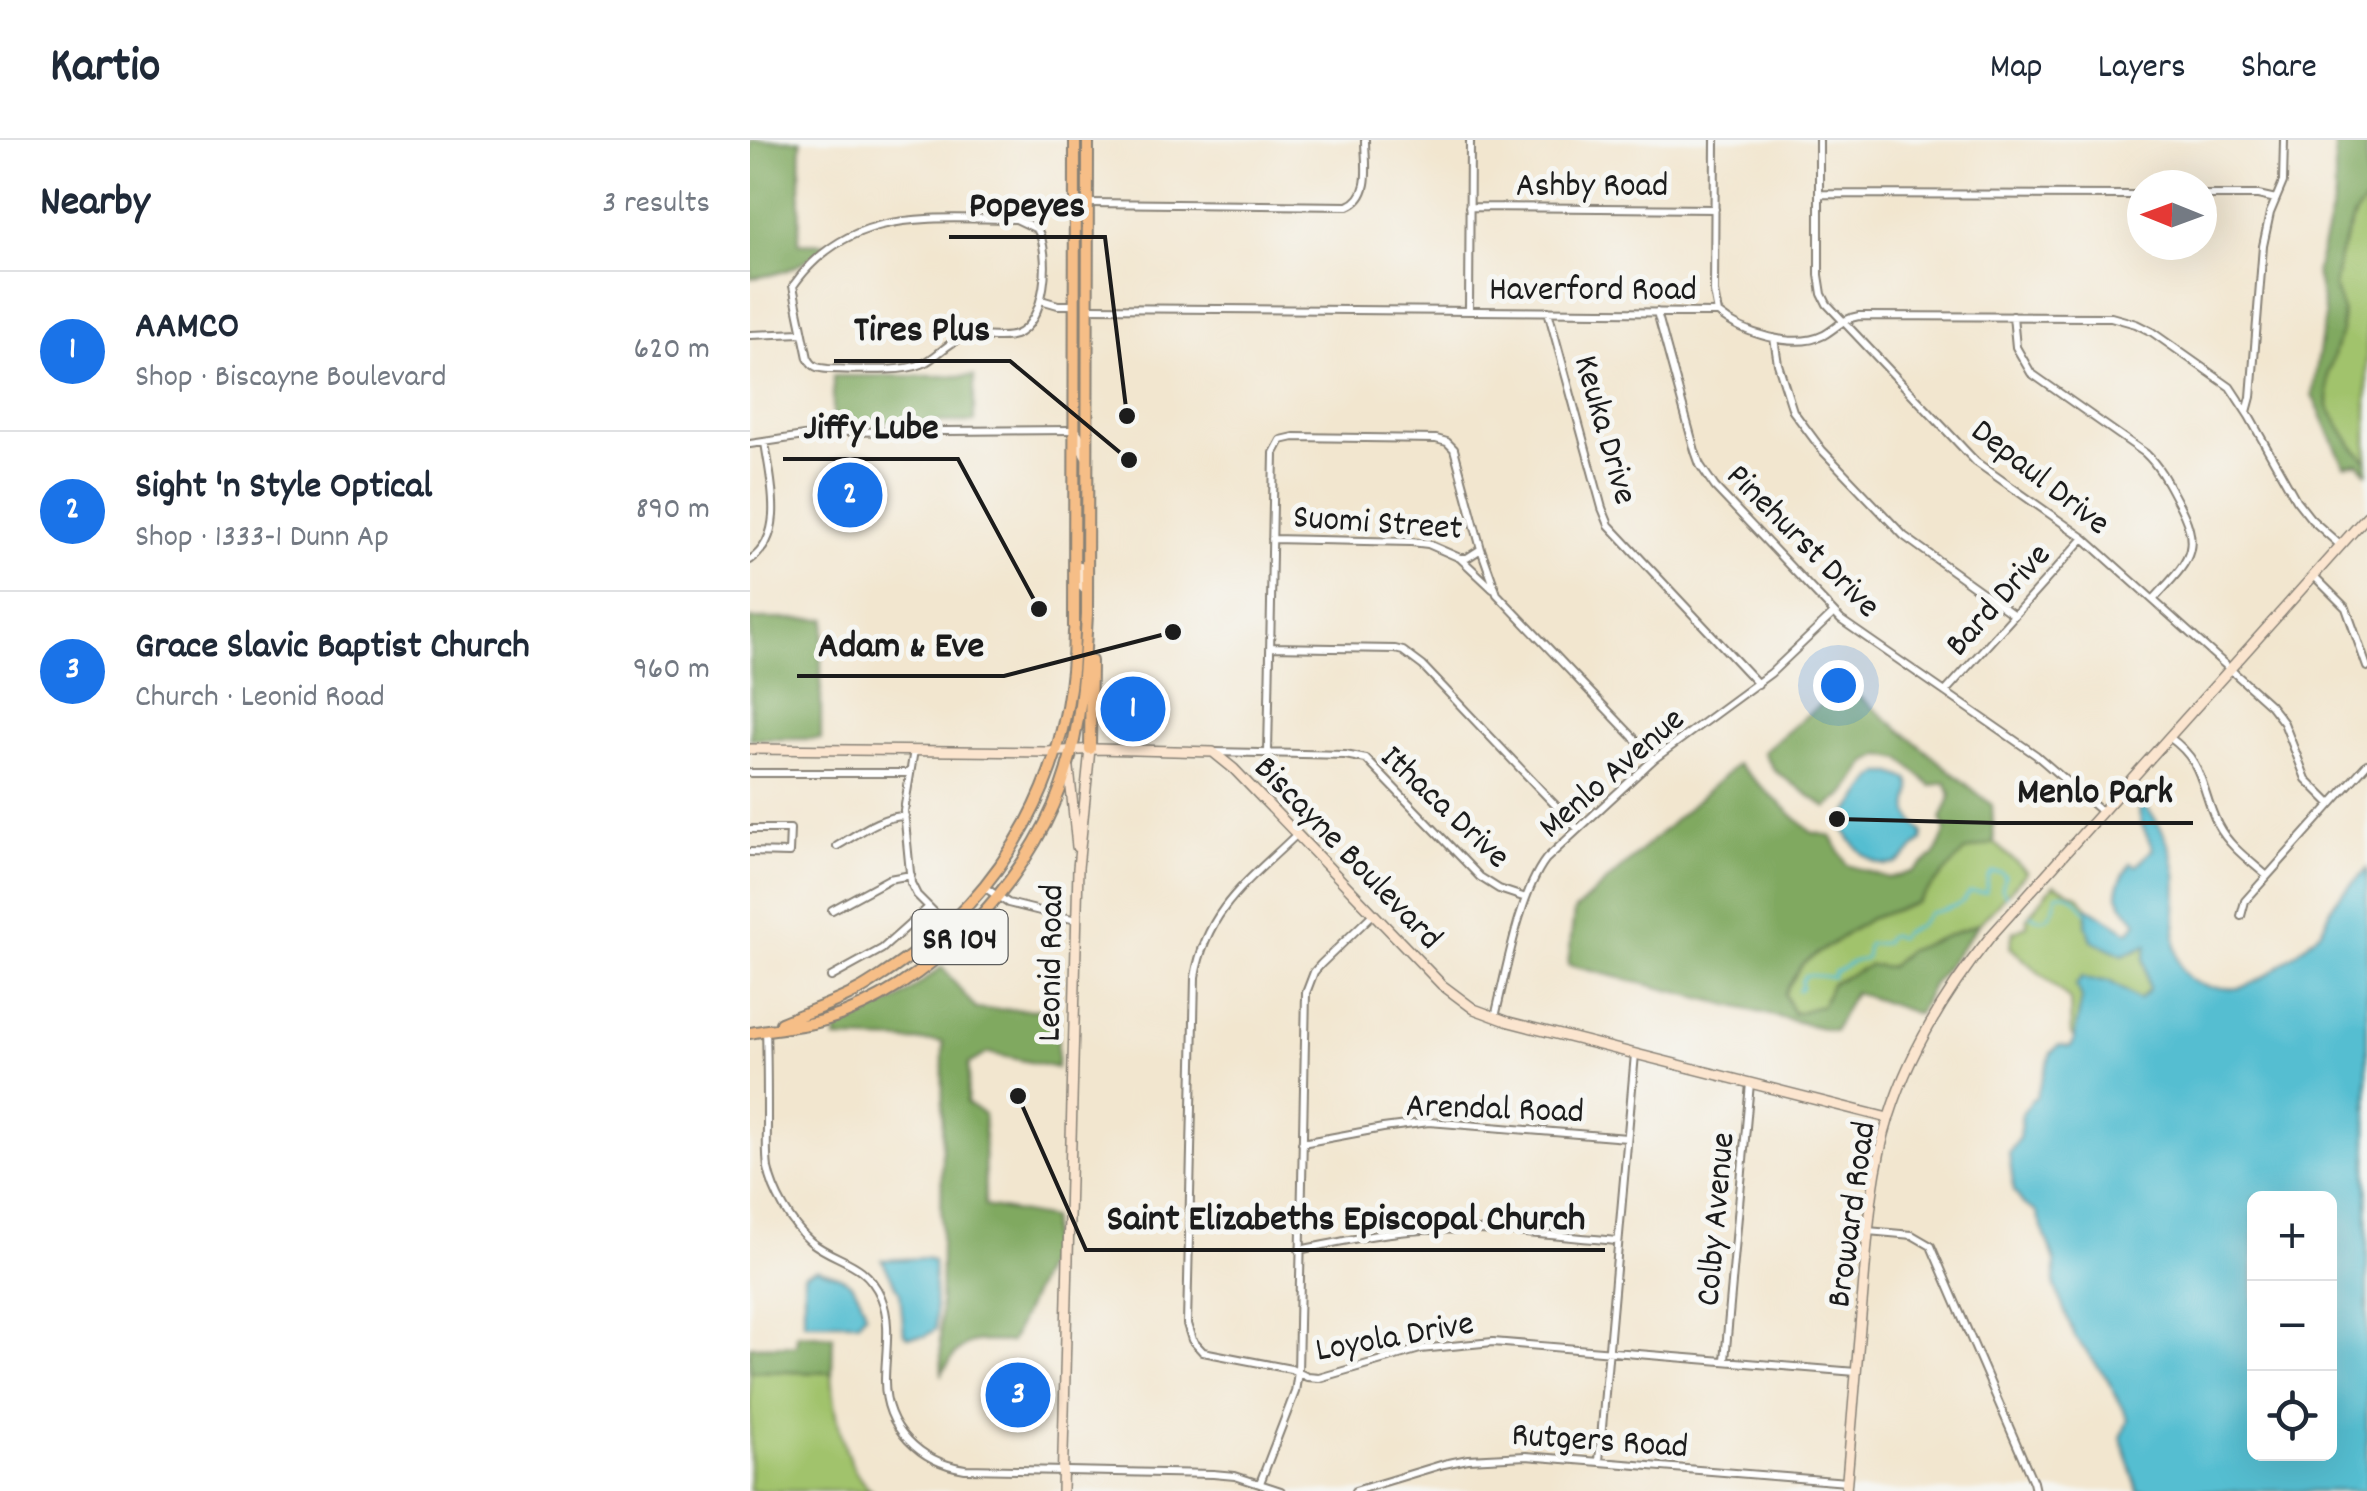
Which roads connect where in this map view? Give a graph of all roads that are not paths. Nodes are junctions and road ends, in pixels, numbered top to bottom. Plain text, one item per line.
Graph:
1 (1074, 140) edge
2 (1088, 140) edge
3 (1365, 140) edge
4 (1470, 140) edge
5 (1715, 140) edge
6 (1819, 140) edge
7 (2284, 140) edge
8 (1819, 194) junction
9 (2127, 194) edge
10 (2217, 195) edge
11 (2276, 200) junction
12 (1088, 204) junction
13 (1469, 207) junction
14 (1714, 209) junction
15 (1074, 283) junction
16 (1041, 300) junction
17 (1074, 305) junction
18 (1088, 308) junction
19 (1469, 310) junction
20 (1548, 311) junction
21 (1657, 312) junction
22 (1718, 313) junction
23 (2013, 316) junction
24 (1843, 321) junction
25 (1088, 324) junction
26 (802, 333) junction
27 (750, 335) edge
28 (1774, 338) junction
29 (2252, 380) junction
30 (2230, 387) junction
31 (2246, 412) junction
32 (1074, 430) junction
33 (766, 442) junction
34 (750, 444) edge
35 (1087, 457) junction
36 (2367, 516) edge
37 (2084, 538) junction
38 (1272, 539) junction
39 (2340, 546) junction
40 (1480, 548) junction
41 (1460, 558) junction
42 (750, 560) edge
43 (1074, 560) junction
44 (2314, 576) junction
45 (1086, 591) junction
46 (1497, 594) junction
47 (2153, 600) junction
48 (1834, 613) junction
49 (1086, 614) junction
50 (2014, 615) junction
51 (1270, 646) junction
52 (2367, 666) edge
53 (2230, 670) junction
54 (1758, 684) junction
55 (1945, 692) junction
56 (2170, 736) junction
57 (750, 749) edge
58 (914, 749) junction
59 (1090, 750) junction
60 (1064, 751) junction
61 (1213, 752) junction
62 (1268, 753) junction
63 (1654, 760) junction
64 (2367, 764) edge
65 (910, 773) junction
66 (750, 774) edge
67 (2332, 804) junction
68 (2102, 812) junction
69 (905, 816) junction
70 (750, 828) edge
71 (1578, 829) junction
72 (1296, 834) junction
73 (837, 846) dead end
74 (750, 852) edge
75 (1078, 856) junction
76 (910, 875) junction
77 (2267, 876) junction
78 (984, 887) junction
79 (998, 896) junction
80 (1526, 898) junction
81 (929, 908) junction
82 (832, 910) dead end
83 (1373, 914) junction
84 (2241, 916) dead end
85 (1076, 920) junction
86 (948, 926) junction
87 (904, 961) junction
88 (913, 975) junction
89 (831, 977) dead end
90 (1495, 1017) junction
91 (766, 1030) junction
92 (750, 1033) edge
93 (1635, 1054) junction
94 (1750, 1083) junction
95 (1888, 1118) junction
96 (1627, 1138) junction
97 (1302, 1144) junction
98 (1868, 1231) junction
99 (1618, 1241) junction
100 (1299, 1250) junction
101 (1608, 1351) junction
102 (1725, 1361) junction
103 (1298, 1372) junction
104 (1856, 1372) junction
105 (1599, 1462) junction
106 (1063, 1471) junction
107 (1260, 1483) junction
108 (1846, 1486) edge
109 (1062, 1491) edge
110 (1282, 1491) edge
111 (1355, 1491) edge
112 (2035, 1491) edge

1 - 15 main road, SR 104
2 - 12 main road, SR 104
3 - 12 street
4 - 13 street
5 - 14 street
6 - 8 street, Depaul Drive
7 - 11 street
8 - 9 street
8 - 24 street, Depaul Drive
10 - 11 street
11 - 29 street
12 - 18 main road, SR 104
13 - 14 street, Ashby Road
13 - 19 street
14 - 22 street
15 - 17 main road, SR 104
15 - 18 street
16 - 17 street
16 - 26 street
16 - 26 street
17 - 25 street
17 - 32 main road, SR 104
18 - 19 street, Haverford Road
18 - 25 main road, SR 104
19 - 20 street, Haverford Road
20 - 21 street, Haverford Road
20 - 54 street, Keuka Drive
21 - 22 street, Haverford Road
21 - 48 street, Pinehurst Drive
22 - 28 street, Haverford Road
23 - 24 street, Haverford Road
23 - 30 street, Haverford Road
23 - 47 street
24 - 28 street, Haverford Road
24 - 37 street, Depaul Drive
25 - 35 main road, SR 104
26 - 27 street
28 - 50 street
29 - 30 street
29 - 31 street
30 - 31 street, Haverford Road
31 - 39 street, Haverford Road
32 - 33 street
32 - 35 street
32 - 43 main road, SR 104
33 - 34 street
33 - 42 street
35 - 45 main road, SR 104
36 - 39 street, Broward Road
37 - 47 street, Depaul Drive
37 - 50 street, Bard Drive
38 - 40 street
38 - 41 street, Suomi Street
38 - 51 street
39 - 44 street, Broward Road
40 - 41 street, Suomi Street
40 - 46 street
41 - 46 street
43 - 45 street
43 - 60 main road, SR 104
44 - 52 street
44 - 53 street, Broward Road
45 - 49 main road, SR 104
46 - 63 street
47 - 53 street, Depaul Drive
48 - 54 street, Menlo Avenue
48 - 55 street, Pinehurst Drive
49 - 59 main road
49 - 60 main road, SR 104
50 - 55 street, Bard Drive
51 - 62 street
51 - 71 street
53 - 56 street, Broward Road
53 - 67 street, Depaul Drive
54 - 63 street, Menlo Avenue
55 - 68 street, Pinehurst Drive
56 - 68 street, Broward Road
56 - 77 street
57 - 58 street, Biscayne Boulevard
58 - 60 street, Biscayne Boulevard
58 - 65 street
59 - 60 street, Biscayne Boulevard
59 - 61 street, Biscayne Boulevard
59 - 75 street, Leonid Road
60 - 75 street, Leonid Road
60 - 78 main road, SR 104
60 - 79 main road, SR 104
61 - 62 street, Ithaca Drive
61 - 72 street, Biscayne Boulevard
62 - 80 street, Ithaca Drive
63 - 71 street, Menlo Avenue
64 - 67 street
65 - 66 street
65 - 69 street
67 - 77 street
68 - 95 street, Broward Road
69 - 73 street
69 - 76 street
70 - 74 street
71 - 80 street, Menlo Avenue
72 - 83 street, Biscayne Boulevard
72 - 103 street, Loyola Drive
75 - 85 street, Leonid Road
76 - 81 street
76 - 82 street
77 - 84 street
78 - 79 street
78 - 86 main road, SR 104
79 - 85 street
79 - 88 main road, SR 104
80 - 90 street, Menlo Avenue
81 - 86 street
81 - 89 street
83 - 90 street, Biscayne Boulevard
83 - 97 street
85 - 106 street, Leonid Road
86 - 87 main road, SR 104
87 - 88 street
87 - 91 main road, SR 104
88 - 91 main road, SR 104
90 - 93 street, Biscayne Boulevard
91 - 92 main road, SR 104
91 - 106 street
93 - 94 street, Biscayne Boulevard
93 - 96 street
94 - 95 street, Biscayne Boulevard
94 - 102 street, Colby Avenue
95 - 98 street, Broward Road
96 - 97 street, Arendal Road
96 - 99 street
97 - 100 street
98 - 104 street, Broward Road
98 - 112 street
99 - 100 street
99 - 101 street
100 - 103 street
101 - 102 street, Loyola Drive
101 - 103 street, Loyola Drive
101 - 105 street
102 - 104 street, Loyola Drive
103 - 107 street
104 - 108 street, Broward Road
105 - 108 street, Rutgers Road
105 - 111 street, Rutgers Road
106 - 107 street
106 - 109 street, Leonid Road
107 - 110 street

